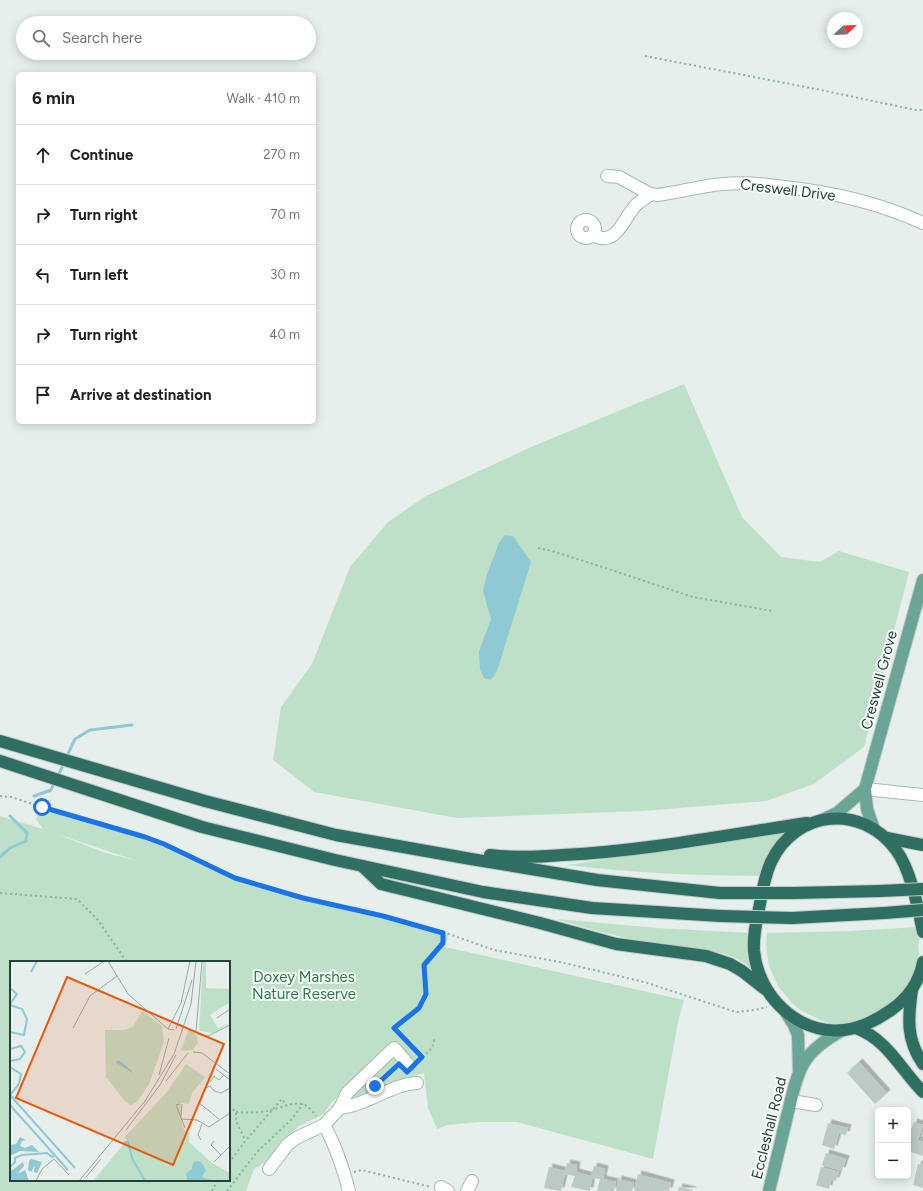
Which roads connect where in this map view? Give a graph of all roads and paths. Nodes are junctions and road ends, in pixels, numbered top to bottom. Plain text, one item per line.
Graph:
1 (645, 56) dead end
2 (923, 110) edge
3 (607, 176) dead end
4 (651, 194) junction
5 (923, 223) edge
6 (593, 235) dead end
7 (538, 548) dead end
8 (923, 580) edge
9 (772, 611) dead end
10 (0, 741) edge
11 (0, 761) edge
12 (865, 789) junction
13 (0, 796) edge
14 (923, 796) edge
15 (819, 820) junction
16 (874, 829) junction
17 (887, 838) junction
18 (923, 845) edge
19 (470, 860) junction
20 (361, 865) junction
21 (923, 889) edge
22 (0, 893) edge
23 (923, 910) edge
24 (923, 932) edge
25 (443, 933) junction
26 (126, 961) edge
27 (923, 962) edge
28 (922, 974) edge
29 (766, 990) junction
30 (912, 990) junction
31 (781, 1008) junction
32 (856, 1028) junction
33 (843, 1030) junction
34 (434, 1040) dead end
35 (404, 1064) joint
36 (923, 1064) edge
37 (799, 1072) junction
38 (417, 1084) dead end
39 (375, 1086) dead end
40 (923, 1092) edge
41 (791, 1100) junction
42 (303, 1104) junction
43 (816, 1104) dead end
44 (286, 1105) junction
45 (230, 1107) edge
46 (340, 1108) junction
47 (272, 1110) junction
48 (236, 1112) junction
49 (324, 1125) junction
50 (246, 1140) junction
51 (230, 1162) edge
52 (269, 1168) dead end
53 (345, 1174) junction
54 (217, 1181) edge
55 (445, 1189) edge
56 (212, 1191) edge
57 (227, 1191) edge
58 (350, 1191) edge
59 (769, 1191) edge

1 - 2 path
3 - 4 street, Creswell Drive
4 - 5 street, Creswell Drive
4 - 6 street
7 - 9 path
8 - 12 main road, Creswell Grove
10 - 19 highway
11 - 20 highway
12 - 14 street
12 - 15 main road
12 - 16 main road, Creswell Grove
13 - 25 path
15 - 16 highway
15 - 19 highway
15 - 29 highway
16 - 17 highway
17 - 18 highway
17 - 24 highway
19 - 21 highway, bridge
20 - 23 highway, bridge
20 - 29 highway
22 - 26 path
25 - 31 path
25 - 34 path
27 - 28 highway
28 - 30 highway
29 - 31 highway
30 - 32 highway
30 - 36 highway
31 - 33 highway
31 - 37 main road, Eccleshall Road
32 - 33 highway
32 - 40 highway
33 - 37 main road, Eccleshall Road
35 - 39 path
35 - 46 street
37 - 41 main road, Eccleshall Road
38 - 46 street
41 - 43 street
41 - 59 main road, Eccleshall Road
42 - 44 path
42 - 49 path
42 - 57 path
44 - 47 path
44 - 47 path
45 - 48 path
46 - 49 street
47 - 48 path
47 - 50 path
48 - 50 path
49 - 52 street
49 - 53 street
50 - 51 path
53 - 55 path
53 - 58 street
54 - 56 path

